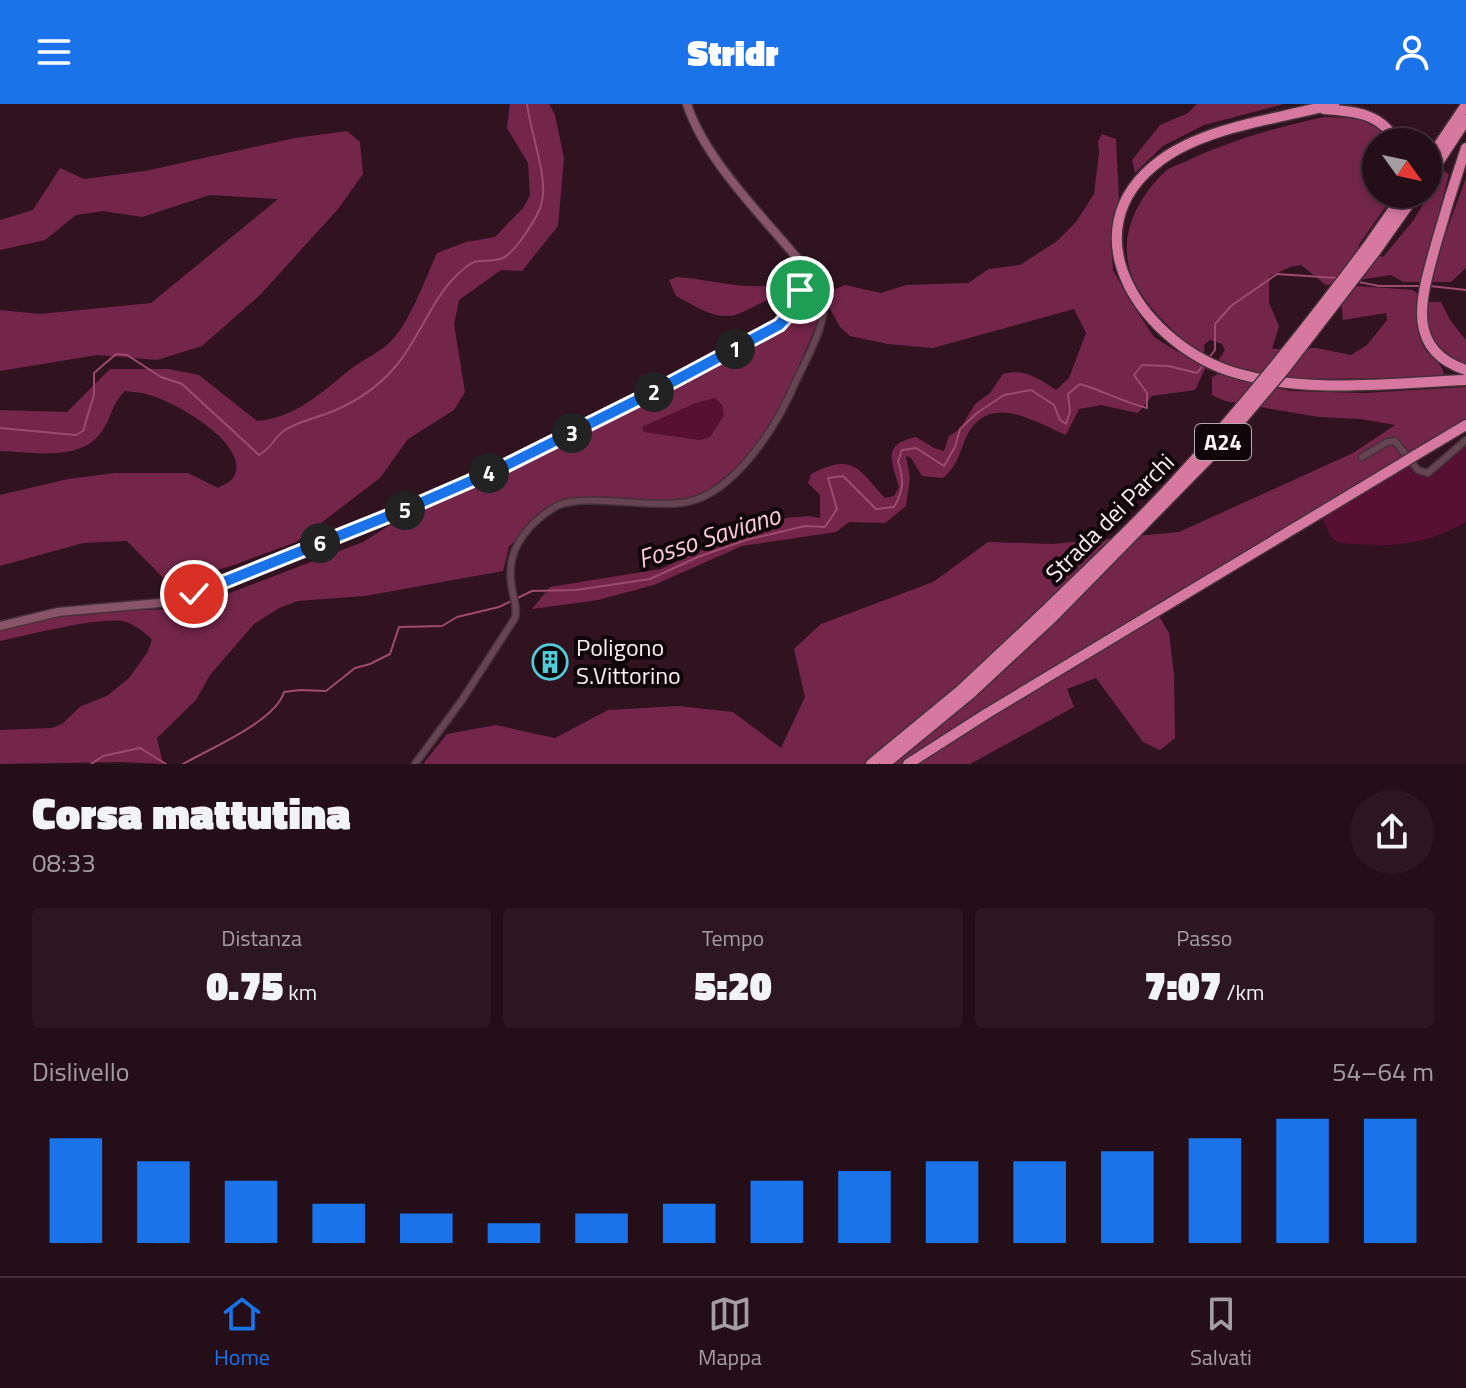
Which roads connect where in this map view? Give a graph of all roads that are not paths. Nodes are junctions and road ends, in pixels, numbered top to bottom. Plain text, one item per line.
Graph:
1 (687, 104) edge
2 (1334, 104) edge
3 (1466, 105) edge
4 (1318, 108) junction
5 (1466, 120) edge
6 (1387, 128) edge
7 (1442, 140) edge
8 (1466, 148) edge
9 (1442, 157) edge
10 (1390, 208) edge
11 (1396, 208) edge
12 (1405, 208) edge
13 (1371, 249) junction
14 (803, 265) junction
15 (1466, 370) edge
16 (1466, 380) edge
17 (1466, 425) edge
18 (1466, 440) edge
19 (1362, 457) dead end
20 (1049, 614) junction
21 (0, 626) edge
22 (415, 764) edge
23 (871, 764) edge
24 (885, 764) edge
25 (908, 764) edge

1 - 14 street
2 - 4 highway
3 - 7 highway
4 - 6 highway
4 - 16 highway
5 - 9 highway
8 - 15 highway
10 - 13 highway
11 - 13 highway, Strada dei Parchi / A24
12 - 13 highway, Strada dei Parchi / A24
13 - 20 highway, Strada dei Parchi / A24, bridge
14 - 21 street
14 - 22 street
17 - 25 highway
18 - 19 street
20 - 23 highway, Strada dei Parchi / A24
20 - 24 highway, Strada dei Parchi / A24

